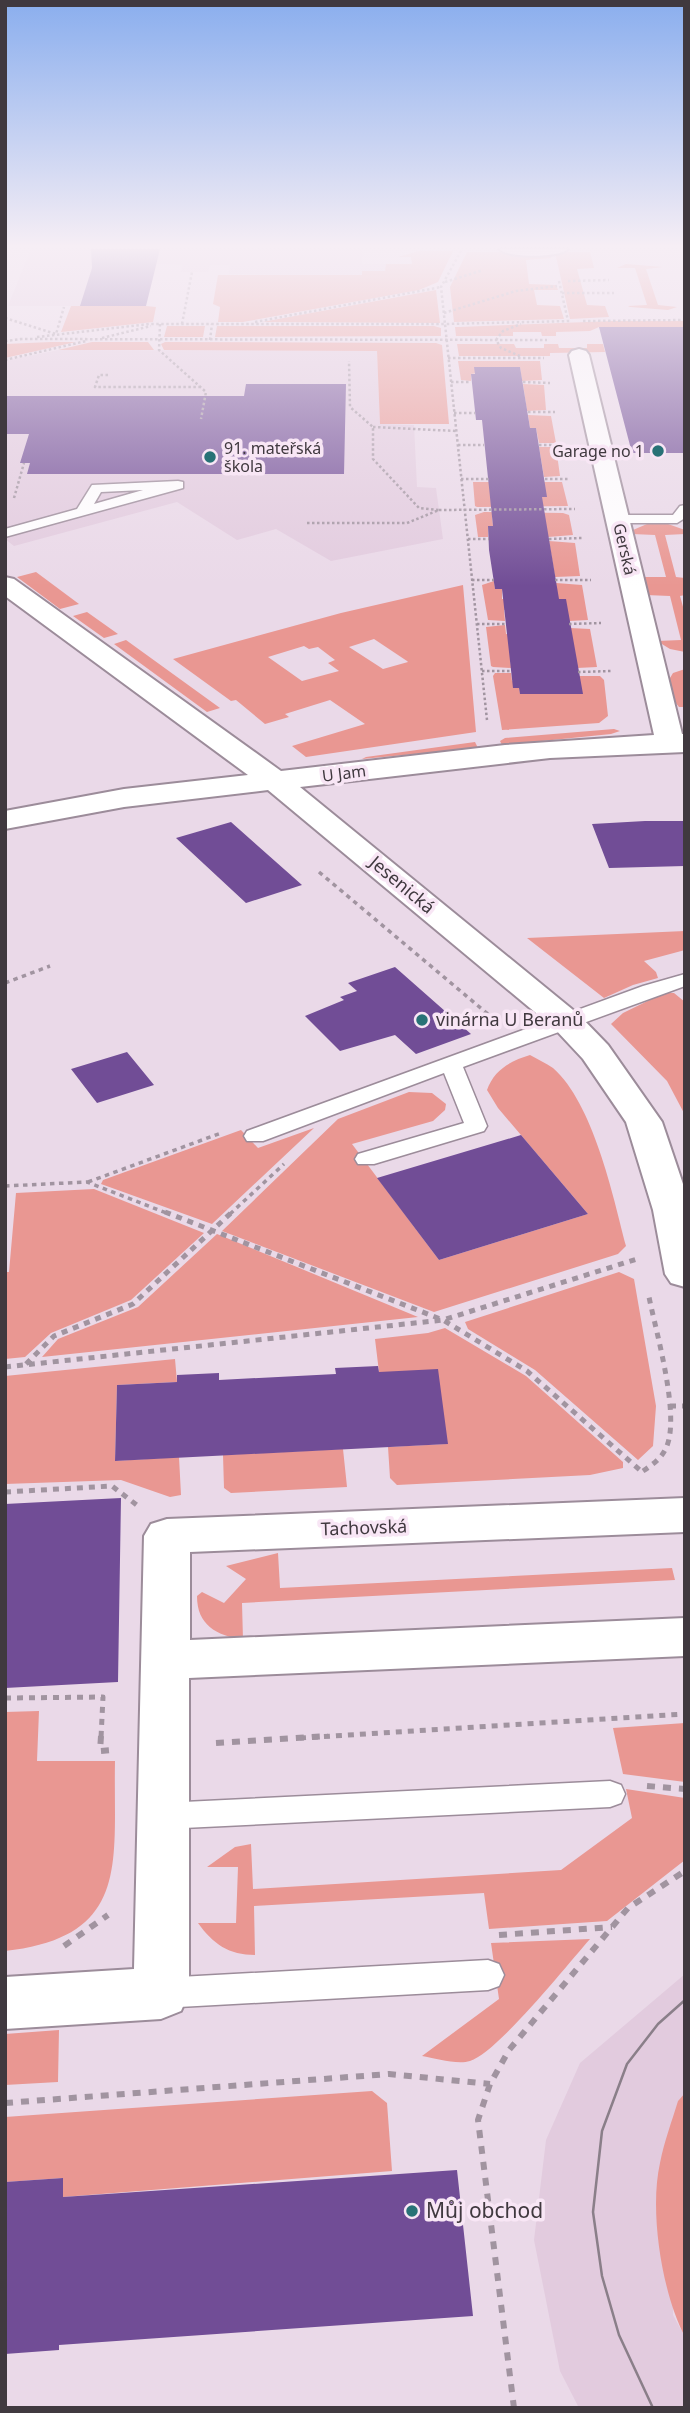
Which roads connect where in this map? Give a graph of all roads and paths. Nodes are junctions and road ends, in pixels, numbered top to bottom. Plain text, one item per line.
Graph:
1 (349, 361) dead end
2 (172, 362) edge
3 (449, 362) edge
4 (581, 362) edge
5 (108, 375) dead end
6 (451, 382) junction
7 (471, 382) dead end
8 (523, 382) dead end
9 (201, 387) junction
10 (552, 393) dead end
11 (554, 402) dead end
12 (475, 412) dead end
13 (528, 412) dead end
14 (556, 412) junction
15 (454, 413) junction
16 (201, 419) dead end
17 (558, 423) dead end
18 (373, 426) junction
19 (456, 430) junction
20 (560, 434) dead end
21 (458, 445) junction
22 (484, 445) dead end
23 (539, 445) dead end
24 (24, 463) dead end
25 (568, 471) dead end
26 (461, 479) junction
27 (489, 479) dead end
28 (545, 479) dead end
29 (569, 479) junction
30 (572, 489) dead end
31 (574, 499) dead end
32 (11, 508) dead end
33 (576, 509) junction
34 (685, 509) edge
35 (439, 510) junction
36 (465, 510) junction
37 (82, 512) junction
38 (578, 519) dead end
39 (618, 519) junction
40 (307, 523) dead end
41 (580, 528) dead end
42 (5, 533) edge
43 (489, 538) dead end
44 (582, 538) junction
45 (468, 539) junction
46 (549, 539) dead end
47 (585, 549) dead end
48 (590, 570) dead end
49 (472, 580) junction
50 (494, 580) dead end
51 (555, 580) dead end
52 (592, 580) junction
53 (5, 584) edge
54 (594, 591) dead end
55 (599, 612) dead end
56 (477, 624) junction
57 (505, 624) dead end
58 (569, 624) dead end
59 (609, 659) dead end
60 (482, 671) junction
61 (511, 671) dead end
62 (578, 671) dead end
63 (612, 671) junction
64 (614, 681) dead end
65 (678, 743) edge
66 (491, 755) junction
67 (275, 781) junction
68 (5, 820) edge
69 (314, 867) dead end
70 (50, 966) dead end
71 (685, 980) edge
72 (5, 983) edge
73 (566, 1021) junction
74 (517, 1039) junction
75 (451, 1063) junction
76 (254, 1136) joint
77 (291, 1158) dead end
78 (366, 1159) dead end
79 (87, 1182) junction
80 (5, 1186) edge
81 (678, 1208) edge
82 (212, 1232) junction
83 (642, 1258) dead end
84 (685, 1273) edge
85 (647, 1285) dead end
86 (443, 1320) junction
87 (25, 1365) junction
88 (5, 1367) edge
89 (670, 1406) junction
90 (685, 1406) edge
91 (641, 1471) junction
92 (630, 1477) dead end
93 (5, 1492) edge
94 (141, 1508) dead end
95 (685, 1515) edge
96 (685, 1637) edge
97 (166, 1660) junction
98 (5, 1698) edge
99 (685, 1714) edge
100 (164, 1746) junction
101 (610, 1794) dead end
102 (163, 1816) junction
103 (685, 1871) edge
104 (613, 1927) junction
105 (488, 1975) joint
106 (161, 1993) junction
107 (5, 2003) edge
108 (490, 2084) junction
109 (5, 2103) edge
110 (514, 2408) edge

1 - 18 path
2 - 9 path
3 - 6 path
4 - 39 street, Gerská
5 - 9 path
6 - 7 path
6 - 15 path
8 - 10 path
9 - 16 path
11 - 14 path
12 - 15 path
13 - 14 path
14 - 17 path
15 - 19 path
18 - 19 path
18 - 35 path
19 - 21 path
20 - 23 path
21 - 22 path
21 - 26 path
24 - 32 path
25 - 29 path
26 - 27 path
26 - 36 path
28 - 29 path
29 - 30 path
31 - 33 path
33 - 36 path
33 - 38 path
34 - 39 lane
35 - 36 path
35 - 40 path
36 - 45 path
37 - 37 lane
37 - 42 lane
39 - 65 street, Gerská
41 - 44 path
43 - 45 path
44 - 46 path
44 - 47 path
45 - 49 path
48 - 52 path
49 - 50 path
49 - 56 path
51 - 52 path
52 - 54 path
53 - 67 street, Jesenická
55 - 58 path
56 - 57 path
56 - 60 path
59 - 63 path
60 - 61 path
60 - 66 path
62 - 63 path
63 - 64 path
65 - 66 street, U Jam
66 - 67 street, U Jam
67 - 68 street, U Jam
67 - 73 street, Jesenická
69 - 74 path
70 - 72 path
71 - 73 lane
73 - 74 lane
73 - 81 street, Jesenická
74 - 75 lane
75 - 76 lane
75 - 78 lane
76 - 79 path
77 - 82 path
79 - 80 path
79 - 82 path
81 - 84 street, Jesenická
82 - 86 path
82 - 87 path
83 - 86 path
85 - 89 path
86 - 87 path
86 - 91 path
87 - 88 path
89 - 90 path
89 - 91 path
91 - 92 path
93 - 94 path
95 - 97 street, Tachovská
96 - 97 street
97 - 100 street, Tachovská
98 - 100 path
99 - 100 path
100 - 102 street, Tachovská
101 - 102 lane
102 - 106 street, Tachovská
103 - 104 path
104 - 105 path
104 - 108 path
105 - 106 lane
106 - 107 street
108 - 109 path
108 - 110 path

